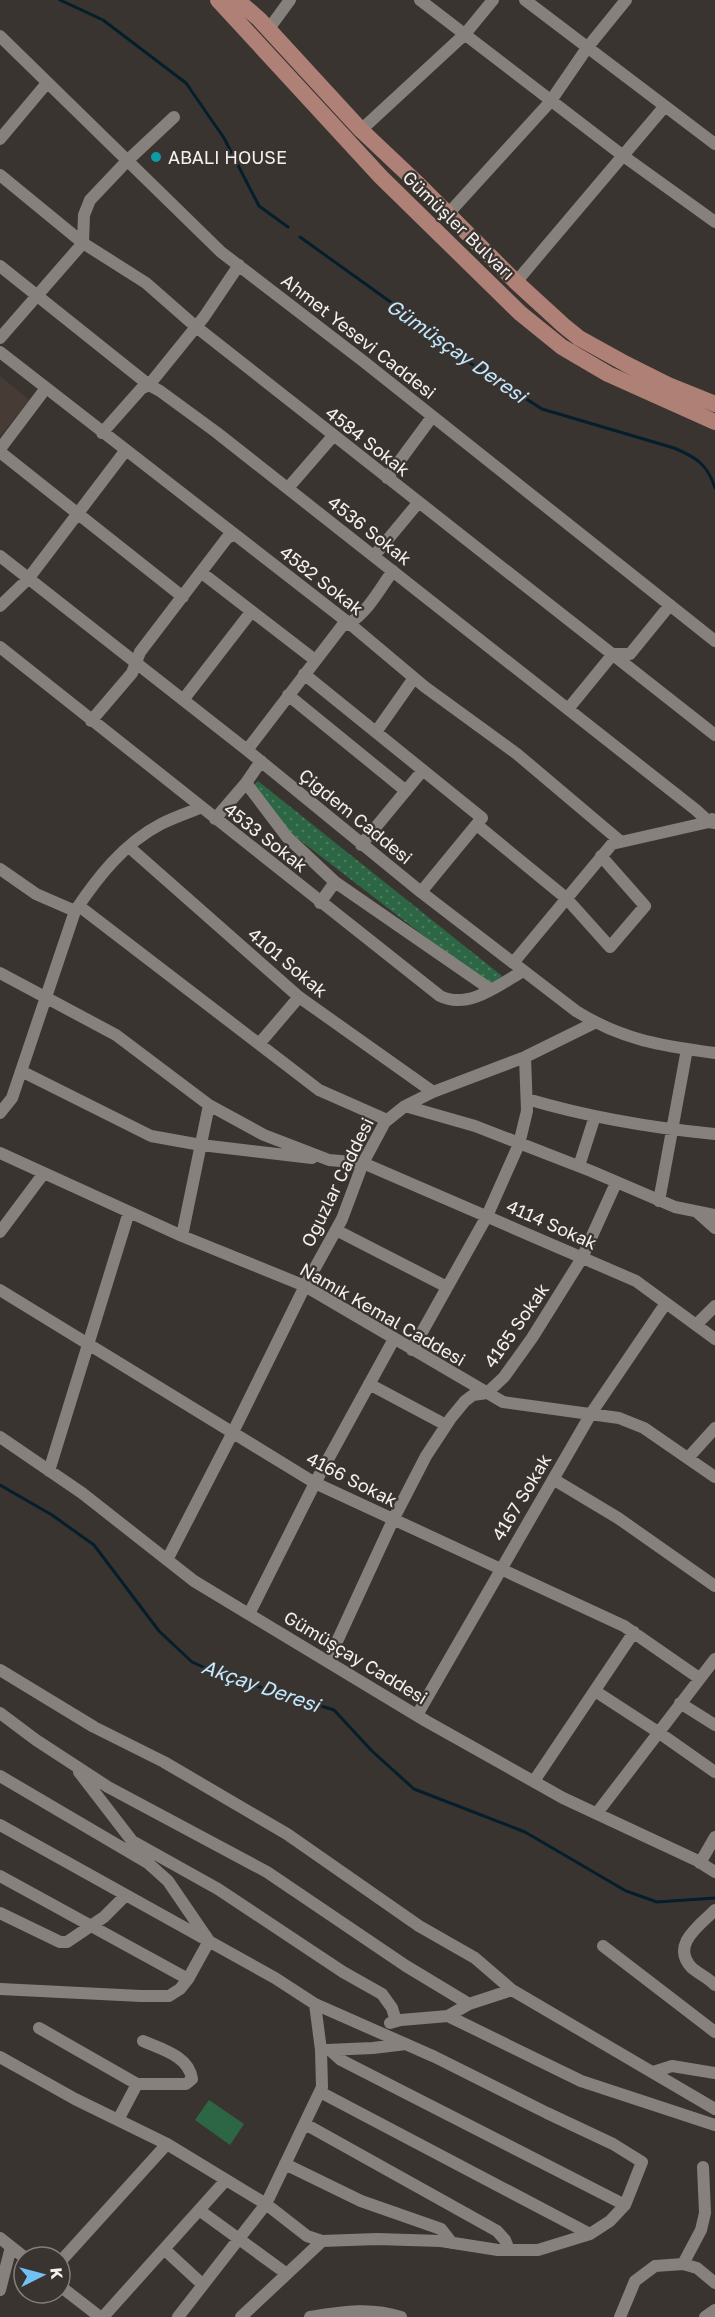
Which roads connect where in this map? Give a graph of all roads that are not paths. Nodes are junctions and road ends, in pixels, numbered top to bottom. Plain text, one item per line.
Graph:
1 (218, 0) edge
2 (237, 0) edge
3 (291, 0) edge
4 (420, 0) edge
5 (493, 0) edge
6 (525, 0) edge
7 (626, 0) edge
8 (268, 30) junction
9 (465, 34) junction
10 (0, 36) edge
11 (587, 48) junction
12 (48, 83) junction
13 (550, 102) junction
14 (665, 106) junction
15 (174, 117) dead end
16 (361, 130) junction
17 (0, 139) edge
18 (715, 144) edge
19 (622, 155) junction
20 (126, 161) junction
21 (0, 175) edge
22 (448, 214) junction
23 (715, 222) edge
24 (433, 229) junction
25 (83, 243) junction
26 (239, 265) junction
27 (0, 266) edge
28 (516, 282) junction
29 (37, 296) junction
30 (195, 326) junction
31 (0, 338) edge
32 (0, 352) edge
33 (149, 385) junction
34 (46, 388) junction
35 (715, 404) edge
36 (432, 417) junction
37 (715, 422) edge
38 (102, 433) junction
39 (333, 436) junction
40 (0, 450) edge
41 (126, 450) junction
42 (387, 478) junction
43 (288, 488) junction
44 (418, 502) junction
45 (78, 514) junction
46 (235, 535) junction
47 (0, 556) edge
48 (374, 556) junction
49 (393, 571) junction
50 (202, 573) junction
51 (28, 579) junction
52 (183, 597) junction
53 (670, 605) junction
54 (0, 606) edge
55 (251, 612) junction
56 (350, 624) junction
57 (715, 641) edge
58 (0, 647) edge
59 (613, 654) junction
60 (315, 660) junction
61 (136, 662) junction
62 (304, 674) junction
63 (414, 678) junction
64 (288, 695) junction
65 (183, 700) junction
66 (568, 709) junction
67 (91, 721) junction
68 (375, 732) junction
69 (715, 735) edge
70 (247, 750) junction
71 (261, 761) junction
72 (423, 770) junction
73 (246, 783) junction
74 (406, 791) junction
75 (200, 808) junction
76 (482, 818) junction
77 (215, 819) junction
78 (713, 821) edge
79 (620, 841) junction
80 (362, 845) junction
81 (129, 847) junction
82 (601, 856) junction
83 (0, 869) edge
84 (335, 882) junction
85 (421, 892) junction
86 (566, 898) junction
87 (320, 903) junction
88 (77, 908) junction
89 (513, 963) junction
90 (523, 971) junction
91 (0, 973) edge
92 (490, 989) junction
93 (46, 996) junction
94 (299, 998) junction
95 (594, 1023) junction
96 (259, 1044) junction
97 (687, 1049) junction
98 (715, 1053) edge
99 (525, 1057) junction
100 (21, 1071) junction
101 (433, 1092) junction
102 (527, 1099) junction
103 (209, 1105) junction
104 (405, 1106) junction
105 (1, 1109) edge
106 (595, 1116) junction
107 (387, 1120) junction
108 (673, 1130) junction
109 (715, 1134) edge
110 (519, 1144) junction
111 (201, 1145) junction
112 (0, 1153) edge
113 (329, 1160) junction
114 (363, 1163) junction
115 (579, 1166) junction
116 (44, 1173) junction
117 (616, 1183) junction
118 (659, 1201) junction
119 (129, 1212) junction
120 (698, 1212) junction
121 (487, 1215) junction
122 (715, 1215) edge
123 (715, 1228) edge
124 (336, 1230) junction
125 (0, 1232) edge
126 (182, 1236) junction
127 (582, 1258) junction
128 (305, 1286) junction
129 (447, 1287) junction
130 (0, 1290) edge
131 (666, 1303) junction
132 (715, 1306) edge
133 (697, 1324) junction
134 (394, 1339) junction
135 (715, 1339) edge
136 (88, 1344) junction
137 (412, 1350) junction
138 (369, 1384) junction
139 (487, 1393) junction
140 (592, 1412) junction
141 (446, 1425) junction
142 (715, 1428) edge
143 (232, 1434) junction
144 (0, 1437) edge
145 (688, 1458) junction
146 (49, 1471) junction
147 (715, 1477) edge
148 (553, 1479) junction
149 (315, 1483) junction
150 (393, 1520) junction
151 (167, 1560) junction
152 (501, 1568) junction
153 (715, 1586) edge
154 (249, 1614) junction
155 (634, 1632) junction
156 (715, 1659) edge
157 (328, 1661) junction
158 (0, 1670) edge
159 (699, 1678) junction
160 (595, 1691) junction
161 (680, 1703) junction
162 (1, 1711) edge
163 (417, 1715) junction
164 (715, 1725) edge
165 (658, 1731) junction
166 (73, 1764) junction
167 (715, 1772) edge
168 (0, 1776) edge
169 (534, 1781) junction
170 (597, 1813) junction
171 (0, 1825) edge
172 (715, 1837) edge
173 (132, 1841) junction
174 (148, 1863) junction
175 (700, 1863) junction
176 (715, 1872) edge
177 (0, 1876) edge
178 (126, 1895) junction
179 (715, 1910) edge
180 (0, 1912) edge
181 (90, 1925) junction
182 (209, 1941) junction
183 (603, 1946) dead end
184 (188, 1979) junction
185 (714, 1981) edge
186 (0, 1989) edge
187 (512, 1990) junction
188 (315, 2004) junction
189 (469, 2004) junction
190 (448, 2016) junction
191 (396, 2021) junction
192 (39, 2028) dead end
193 (374, 2029) junction
194 (715, 2032) edge
195 (142, 2041) dead end
196 (407, 2043) junction
197 (325, 2050) junction
198 (0, 2057) edge
199 (653, 2072) junction
200 (715, 2073) edge
201 (137, 2084) junction
202 (320, 2092) junction
203 (715, 2109) edge
204 (118, 2120) junction
205 (305, 2124) junction
206 (715, 2126) edge
207 (167, 2144) junction
208 (285, 2164) junction
209 (704, 2167) dead end
210 (226, 2180) junction
211 (266, 2204) junction
212 (625, 2205) junction
213 (199, 2210) junction
214 (590, 2234) junction
215 (0, 2238) edge
216 (239, 2239) junction
217 (322, 2241) junction
218 (452, 2243) junction
219 (11, 2247) joint
220 (72, 2249) edge
221 (164, 2249) junction
222 (508, 2250) junction
223 (683, 2264) junction
224 (287, 2274) junction
225 (715, 2283) edge
226 (203, 2285) junction
227 (0, 2290) edge
228 (72, 2295) edge
229 (715, 2310) edge
230 (366, 2314) edge
231 (248, 2316) edge
232 (102, 2317) edge
233 (178, 2317) edge
234 (310, 2317) edge
235 (401, 2317) edge
236 (620, 2317) edge
237 (705, 2317) edge

1 - 24 main road, Gümüşler Bulvarı
2 - 8 main road, Gümüşler Bulvarı
3 - 8 street
4 - 9 street
5 - 9 street
6 - 11 street
7 - 11 street
8 - 16 main road, Gümüşler Bulvarı
9 - 13 street
9 - 16 street
10 - 12 street, Ahmet Yesevi Caddesi
11 - 13 street
11 - 14 street
12 - 17 street
12 - 20 street, Ahmet Yesevi Caddesi
13 - 19 street
13 - 22 street
14 - 18 street
14 - 19 street
15 - 20 street
16 - 22 main road, Gümüşler Bulvarı
19 - 23 street
19 - 28 street
20 - 25 street
20 - 26 street, Ahmet Yesevi Caddesi
21 - 25 street, 4584 Sokak
22 - 24 main road
22 - 28 main road, Gümüşler Bulvarı
24 - 37 main road, Gümüşler Bulvarı
25 - 29 street
25 - 30 street, 4584 Sokak
26 - 30 street
26 - 36 street, Ahmet Yesevi Caddesi
27 - 29 street, 4536 Sokak
28 - 35 main road, Gümüşler Bulvarı
29 - 31 street
29 - 33 street, 4536 Sokak
30 - 33 street
30 - 39 street, 4584 Sokak
32 - 34 street, 4582 Sokak
33 - 38 street
33 - 43 street, 4536 Sokak
34 - 38 street, 4582 Sokak
34 - 40 street
36 - 42 street
36 - 53 street, Ahmet Yesevi Caddesi
38 - 41 street, 4582 Sokak
39 - 42 street, 4584 Sokak
39 - 43 street
40 - 45 street
41 - 45 street
41 - 46 street, 4582 Sokak
42 - 44 street, 4584 Sokak
43 - 48 street, 4536 Sokak
44 - 48 street
44 - 59 street, 4584 Sokak
45 - 51 street
45 - 52 street
46 - 50 street
46 - 56 street, 4582 Sokak
47 - 51 street, Çiğdem Caddesi
48 - 49 street, 4536 Sokak
49 - 56 street
49 - 66 street, 4536 Sokak
50 - 52 street
50 - 55 street
51 - 54 street
51 - 61 street, Çiğdem Caddesi
52 - 61 street
53 - 57 street, Ahmet Yesevi Caddesi
53 - 59 street
55 - 60 street
55 - 65 street
56 - 60 street
56 - 63 street, 4582 Sokak
58 - 67 street, 4533 Sokak
59 - 66 street
59 - 69 street, 4584 Sokak
60 - 62 street
61 - 65 street, Çiğdem Caddesi
61 - 67 street
62 - 64 street
62 - 68 street
63 - 68 street
63 - 79 street, 4582 Sokak
64 - 70 street
64 - 74 street
65 - 70 street, Çiğdem Caddesi
66 - 78 street, 4536 Sokak
67 - 75 street, 4533 Sokak
68 - 72 street
70 - 71 street, Çiğdem Caddesi
71 - 73 street
71 - 80 street, Çiğdem Caddesi
72 - 74 street
72 - 76 street
73 - 77 street
73 - 84 street
74 - 80 street
75 - 77 street, 4533 Sokak
75 - 81 street
76 - 85 street
76 - 86 street
77 - 87 street, 4533 Sokak
78 - 79 street
79 - 82 street
80 - 85 street, Çiğdem Caddesi
81 - 88 street
81 - 94 street, 4101 Sokak
82 - 86 street
82 - 86 street
83 - 88 street
84 - 87 street
84 - 92 street
85 - 89 street, Çiğdem Caddesi
86 - 89 street
87 - 92 street, 4533 Sokak
88 - 93 street
88 - 96 street
89 - 90 street, Çiğdem Caddesi
90 - 92 street, 4533 Sokak
90 - 95 street, Çiğdem Caddesi
91 - 93 street
93 - 100 street
93 - 103 street
94 - 96 street
94 - 101 street, 4101 Sokak
95 - 97 street, Çiğdem Caddesi
95 - 99 street, Oğuzlar Caddesi
96 - 107 street
97 - 98 street, Çiğdem Caddesi
97 - 108 street
99 - 101 street, Oğuzlar Caddesi
99 - 102 street
100 - 105 street
100 - 111 street
101 - 104 street, Oğuzlar Caddesi
102 - 106 street
102 - 110 street
103 - 111 street
103 - 113 street
104 - 107 street, Oğuzlar Caddesi
104 - 110 street
106 - 108 street
106 - 115 street
107 - 114 street, Oğuzlar Caddesi
108 - 109 street
108 - 118 street
110 - 115 street
110 - 121 street
111 - 113 street
111 - 126 street
112 - 116 street, Namık Kemal Caddesi
113 - 114 street, 4114 Sokak
114 - 121 street, 4114 Sokak
114 - 124 street, Oğuzlar Caddesi
115 - 117 street
116 - 119 street, Namık Kemal Caddesi
116 - 125 street
117 - 118 street
117 - 127 street, 4165 Sokak
118 - 120 street
119 - 126 street, Namık Kemal Caddesi
119 - 136 street
120 - 122 street
120 - 123 street
121 - 127 street, 4114 Sokak
121 - 129 street
124 - 128 street, Oğuzlar Caddesi
124 - 129 street
126 - 128 street, Namık Kemal Caddesi
127 - 131 street, 4114 Sokak
127 - 139 street, 4165 Sokak
128 - 134 street, Namık Kemal Caddesi
128 - 143 street, Oğuzlar Caddesi
129 - 137 street
130 - 136 street, 4166 Sokak
131 - 133 street, 4114 Sokak
131 - 140 street, 4167 Sokak
132 - 133 street
133 - 135 street, 4114 Sokak
134 - 137 street, Namık Kemal Caddesi
134 - 138 street
136 - 143 street, 4166 Sokak
136 - 146 street
137 - 139 street, Namık Kemal Caddesi
138 - 141 street
138 - 149 street
139 - 140 street, Namık Kemal Caddesi
139 - 141 street, 4165 Sokak
140 - 145 street, Namık Kemal Caddesi
140 - 148 street, 4167 Sokak
141 - 150 street, 4165 Sokak
142 - 145 street
143 - 149 street, 4166 Sokak
143 - 151 street, Oğuzlar Caddesi
144 - 146 street, Gümüşçay Caddesi
145 - 147 street, Namık Kemal Caddesi
146 - 151 street, Gümüşçay Caddesi
148 - 152 street, 4167 Sokak
148 - 153 street
149 - 150 street, 4166 Sokak
149 - 154 street
150 - 152 street, 4166 Sokak
150 - 157 street, 4165 Sokak
151 - 154 street, Gümüşçay Caddesi
152 - 155 street, 4166 Sokak
152 - 163 street, 4167 Sokak
154 - 157 street, Gümüşçay Caddesi
155 - 159 street, 4166 Sokak
155 - 160 street
156 - 159 street
157 - 163 street, Gümüşçay Caddesi
158 - 187 street
159 - 161 street
160 - 165 street
160 - 169 street
161 - 164 street
161 - 165 street
162 - 166 street
163 - 169 street, Gümüşçay Caddesi
165 - 167 street
165 - 170 street
166 - 173 street
166 - 189 street
168 - 174 street
169 - 170 street, Gümüşçay Caddesi
170 - 175 street, Gümüşçay Caddesi
171 - 178 street
172 - 175 street
173 - 174 street
173 - 191 street
174 - 182 street
175 - 176 street, Gümüşçay Caddesi
177 - 181 street
178 - 181 street
178 - 182 street
179 - 185 street
180 - 181 street
181 - 184 street
182 - 184 street
182 - 188 street
183 - 194 street
184 - 186 street
187 - 189 street
187 - 199 street
188 - 193 street
188 - 197 street
189 - 190 street
190 - 191 street
190 - 206 street
191 - 193 street
192 - 201 street
193 - 196 street
195 - 201 street
196 - 197 street
196 - 212 street
197 - 202 street
197 - 212 street
198 - 204 street
199 - 200 street
199 - 203 street
201 - 204 street
202 - 205 street
202 - 214 street
204 - 207 street
205 - 208 street
205 - 222 street
207 - 210 street
207 - 220 street
208 - 211 street
208 - 218 street
209 - 223 street
210 - 211 street
210 - 213 street
211 - 216 street
211 - 217 street
212 - 214 street
213 - 216 street
213 - 221 street
214 - 222 street
215 - 219 street
216 - 224 street
216 - 226 street
217 - 218 street
217 - 224 street
218 - 222 street
219 - 227 street
221 - 226 street
221 - 232 street
223 - 225 street
223 - 236 street
224 - 231 street
226 - 233 street
228 - 232 street
229 - 237 street
230 - 234 street
230 - 235 street

